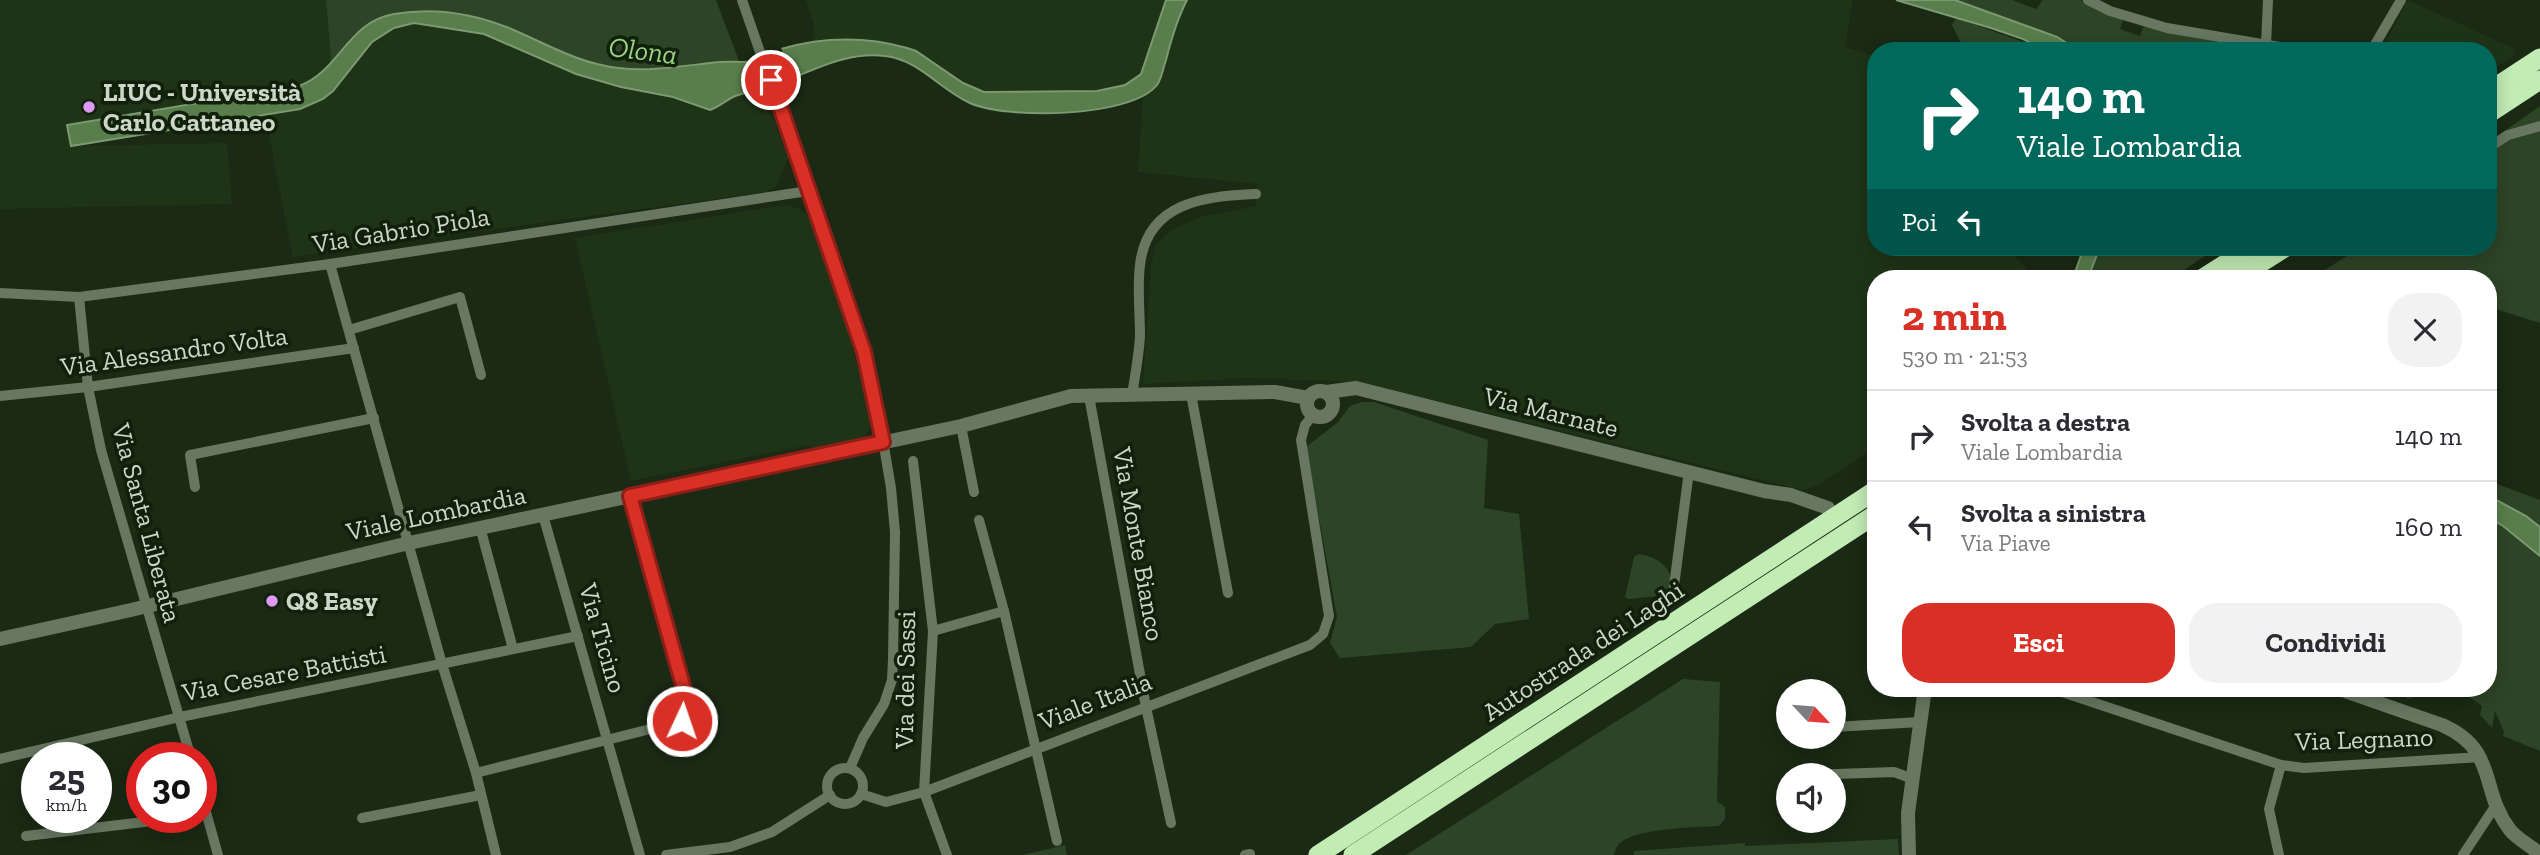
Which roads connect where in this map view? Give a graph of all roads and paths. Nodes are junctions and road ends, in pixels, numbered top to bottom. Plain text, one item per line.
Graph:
1 (742, 0) edge
2 (2088, 0) edge
3 (2268, 0) edge
4 (2401, 0) edge
5 (2250, 42) edge
6 (2266, 42) edge
7 (2378, 42) edge
8 (2540, 58) edge
9 (2540, 80) edge
10 (2497, 86) edge
11 (2497, 108) edge
12 (2540, 126) edge
13 (2497, 142) edge
14 (808, 191) junction
15 (1256, 194) dead end
16 (2238, 256) edge
17 (2272, 256) edge
18 (330, 264) junction
19 (2216, 270) edge
20 (2250, 270) edge
21 (0, 293) edge
22 (79, 297) junction
23 (349, 330) junction
24 (354, 348) junction
25 (481, 375) dead end
26 (88, 387) junction
27 (1326, 392) junction
28 (1191, 394) junction
29 (1132, 395) junction
30 (0, 396) edge
31 (1089, 396) junction
32 (1308, 398) junction
33 (1313, 415) junction
34 (374, 418) junction
35 (961, 426) junction
36 (883, 442) junction
37 (913, 461) dead end
38 (1689, 471) junction
39 (195, 487) dead end
40 (974, 492) dead end
41 (630, 496) junction
42 (1867, 496) edge
43 (1826, 509) dead end
44 (543, 515) junction
45 (979, 520) dead end
46 (1867, 520) edge
47 (480, 527) junction
48 (409, 543) junction
49 (1674, 586) dead end
50 (1228, 593) dead end
51 (145, 606) junction
52 (1004, 611) junction
53 (933, 631) junction
54 (579, 636) junction
55 (0, 639) edge
56 (513, 649) junction
57 (442, 664) junction
58 (1924, 697) edge
59 (2077, 697) edge
60 (2361, 697) edge
61 (1146, 706) junction
62 (180, 717) junction
63 (1920, 722) junction
64 (1846, 726) edge
65 (608, 738) junction
66 (187, 742) edge
67 (1036, 748) junction
68 (2481, 757) junction
69 (0, 759) edge
70 (2281, 765) junction
71 (850, 768) junction
72 (476, 773) junction
73 (1846, 774) edge
74 (1913, 779) junction
75 (924, 792) junction
76 (861, 794) junction
77 (481, 795) junction
78 (830, 795) junction
79 (2496, 805) junction
80 (362, 818) dead end
81 (1171, 823) dead end
82 (126, 824) edge
83 (210, 833) edge
84 (26, 836) dead end
85 (1057, 841) dead end
86 (2540, 854) edge
87 (218, 855) edge
88 (496, 855) edge
89 (640, 855) edge
90 (666, 855) edge
91 (947, 855) edge
92 (1318, 855) edge
93 (1353, 855) edge
94 (1909, 855) edge
95 (2279, 855) edge
96 (2463, 855) edge

1 - 14 street
2 - 5 street
3 - 6 street
4 - 7 street
8 - 10 highway
9 - 11 highway
12 - 13 street
14 - 18 street, Via Gabrio Piola
14 - 36 street
15 - 29 street
16 - 19 highway
17 - 20 highway
18 - 22 street, Via Gabrio Piola
18 - 23 street
21 - 22 street, Via Gabrio Piola
22 - 26 street, Via Santa Liberata
23 - 24 street
23 - 25 street
24 - 26 street, Via Alessandro Volta
24 - 34 street
26 - 30 street, Via Alessandro Volta
26 - 51 street, Via Santa Liberata
27 - 32 street, Via Marnate
27 - 33 street
27 - 38 street, Via Marnate
28 - 29 street, Via Marnate
28 - 32 street, Via Marnate
28 - 50 street
29 - 31 street, Via Marnate
31 - 35 street, Via Marnate
31 - 61 street, Via Monte Bianco
32 - 33 street
33 - 61 street, Viale Italia
34 - 39 street
34 - 48 street
35 - 36 street, Via Marnate
35 - 40 street
36 - 41 street, Viale Lombardia
36 - 71 street
37 - 53 street, Via dei Sassi
38 - 43 street, Via Marnate
38 - 49 street
41 - 44 street, Viale Lombardia
41 - 65 street
42 - 92 highway, Autostrada dei Laghi
44 - 47 street, Viale Lombardia
44 - 54 street, Via Ticino
45 - 52 street
46 - 93 highway, Autostrada dei Laghi
47 - 48 street, Viale Lombardia
47 - 56 street
48 - 51 street, Viale Lombardia
48 - 57 street
51 - 55 street, Viale Lombardia
51 - 62 street, Via Santa Liberata
52 - 53 street
52 - 67 street
53 - 75 street, Via dei Sassi
54 - 56 street, Via Cesare Battisti
54 - 65 street, Via Ticino
56 - 57 street, Via Cesare Battisti
57 - 62 street, Via Cesare Battisti
57 - 72 street
58 - 63 street
59 - 70 street, Via Legnano
60 - 68 street
61 - 67 street, Viale Italia
61 - 81 street, Via Monte Bianco
62 - 66 street, Via Santa Liberata
62 - 69 street, Via Cesare Battisti
63 - 64 street
63 - 74 street
65 - 72 street
65 - 89 street, Via Ticino
67 - 75 street, Viale Italia
67 - 85 street
68 - 70 street, Via Legnano
68 - 79 street
70 - 95 street
71 - 76 street
71 - 78 street
72 - 77 street
73 - 74 street
74 - 94 street
75 - 76 street, Viale Italia
75 - 91 street, Via dei Sassi
76 - 78 street, Viale Italia
77 - 80 street
77 - 88 street
78 - 90 street
79 - 86 street
79 - 96 street
82 - 84 street
83 - 87 street

